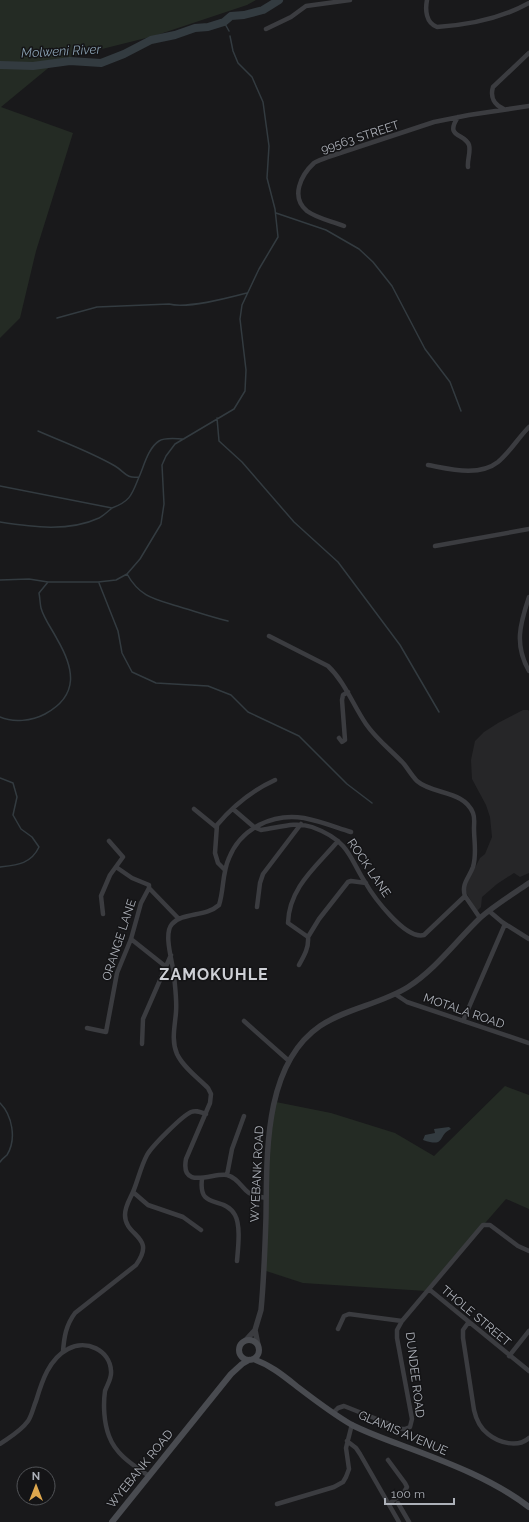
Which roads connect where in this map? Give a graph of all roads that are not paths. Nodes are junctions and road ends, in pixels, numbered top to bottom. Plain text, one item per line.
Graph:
1 (350, 0) edge
2 (427, 0) edge
3 (529, 3) edge
4 (266, 29) dead end
5 (529, 53) edge
6 (529, 106) edge
7 (505, 110) junction
8 (458, 117) junction
9 (468, 167) dead end
10 (344, 226) dead end
11 (529, 427) edge
12 (428, 465) dead end
13 (529, 529) edge
14 (435, 546) dead end
15 (529, 598) edge
16 (268, 636) dead end
17 (529, 671) edge
18 (348, 692) junction
19 (339, 738) dead end
20 (275, 780) dead end
21 (194, 809) dead end
22 (233, 809) junction
23 (301, 824) junction
24 (216, 827) junction
25 (254, 828) junction
26 (351, 832) dead end
27 (109, 841) dead end
28 (338, 841) junction
29 (116, 867) junction
30 (225, 870) junction
31 (529, 883) edge
32 (366, 884) junction
33 (149, 886) junction
34 (466, 896) junction
35 (257, 907) dead end
36 (489, 911) junction
37 (102, 914) dead end
38 (480, 918) junction
39 (179, 919) junction
40 (505, 924) junction
41 (308, 936) junction
42 (131, 939) junction
43 (529, 939) edge
44 (171, 955) junction
45 (299, 965) dead end
46 (165, 966) junction
47 (394, 994) junction
48 (244, 1021) dead end
49 (462, 1021) junction
50 (87, 1028) dead end
51 (529, 1043) edge
52 (142, 1044) dead end
53 (289, 1061) junction
54 (206, 1114) junction
55 (244, 1116) dead end
56 (227, 1175) junction
57 (202, 1179) junction
58 (133, 1192) junction
59 (266, 1198) junction
60 (201, 1230) dead end
61 (529, 1251) edge
62 (237, 1261) dead end
63 (430, 1290) junction
64 (402, 1321) junction
65 (468, 1322) junction
66 (338, 1329) dead end
67 (255, 1330) junction
68 (529, 1331) edge
69 (245, 1341) junction
70 (258, 1348) junction
71 (63, 1352) junction
72 (240, 1354) junction
73 (509, 1356) junction
74 (251, 1360) junction
75 (274, 1369) junction
76 (529, 1371) edge
77 (231, 1374) junction
78 (333, 1413) junction
79 (352, 1424) junction
80 (529, 1438) edge
81 (347, 1441) junction
82 (0, 1444) edge
83 (388, 1460) dead end
84 (149, 1476) junction
85 (398, 1503) dead end
86 (277, 1504) dead end
87 (389, 1504) junction
88 (529, 1507) edge
89 (112, 1522) edge
90 (399, 1522) edge
91 (409, 1522) edge

1 - 4 street
2 - 3 street
5 - 7 street
6 - 7 street, 99563 STREET
7 - 8 street, 99563 STREET
8 - 9 street
8 - 10 street, 99563 STREET
11 - 12 street
13 - 14 street
15 - 17 street
16 - 18 street
18 - 19 street
18 - 34 street
20 - 22 street
21 - 24 street
22 - 24 street
22 - 25 street
23 - 25 street, ROCK LANE
23 - 28 street, ROCK LANE
23 - 35 street
24 - 30 street
25 - 26 street
25 - 30 street
27 - 29 street
28 - 32 street, ROCK LANE
28 - 41 street
29 - 33 street
29 - 37 street
30 - 39 street
31 - 36 street, WYEBANK ROAD
32 - 34 street, ROCK LANE
32 - 41 street
33 - 39 street
33 - 42 street, ORANGE LANE
34 - 38 street
36 - 38 street, WYEBANK ROAD
36 - 40 street
38 - 47 street, WYEBANK ROAD
39 - 44 street
40 - 43 street
40 - 49 street
41 - 45 street
42 - 46 street
42 - 50 street, ORANGE LANE
44 - 46 street
44 - 54 street
46 - 52 street
47 - 49 street, MOTALA ROAD
47 - 53 street, WYEBANK ROAD
48 - 53 street
49 - 51 street, MOTALA ROAD
53 - 59 street, WYEBANK ROAD
54 - 57 street
54 - 58 street
55 - 56 street
56 - 57 street
56 - 59 street
57 - 62 street
58 - 60 street
58 - 71 street
59 - 67 street, WYEBANK ROAD
61 - 63 street, DUNDEE ROAD
63 - 64 street, DUNDEE ROAD
63 - 65 street, THOLE STREET
64 - 66 street
64 - 78 street, DUNDEE ROAD
65 - 73 street, THOLE STREET
65 - 80 street
67 - 69 street, WYEBANK ROAD
67 - 70 street, WYEBANK ROAD
68 - 73 street
69 - 70 main road
69 - 72 main road
70 - 74 main road
70 - 75 main road, GLAMIS AVENUE
71 - 82 street
71 - 84 street
72 - 74 main road
72 - 77 main road, WYEBANK ROAD
73 - 76 street, THOLE STREET
74 - 75 main road, GLAMIS AVENUE
74 - 77 main road, WYEBANK ROAD
75 - 78 main road, GLAMIS AVENUE
77 - 84 main road, WYEBANK ROAD
78 - 79 main road, GLAMIS AVENUE
79 - 81 street
79 - 88 main road, GLAMIS AVENUE
81 - 86 street
81 - 87 street
83 - 87 street
84 - 89 main road, WYEBANK ROAD
85 - 91 street
87 - 90 street

